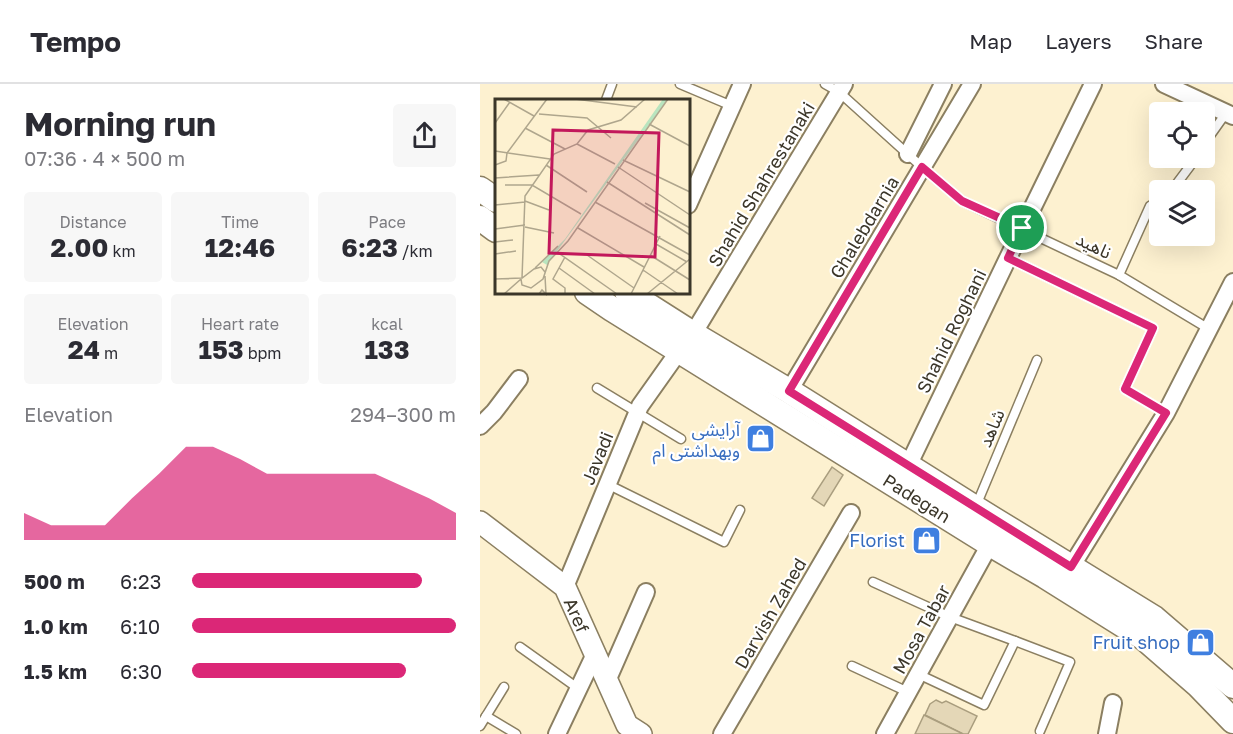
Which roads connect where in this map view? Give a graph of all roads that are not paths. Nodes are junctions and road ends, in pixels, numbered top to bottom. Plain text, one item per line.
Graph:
1 (612, 84) edge
2 (680, 84) edge
3 (742, 84) edge
4 (943, 84) edge
5 (972, 84) edge
6 (1093, 84) edge
7 (1164, 84) edge
8 (836, 87) edge
9 (606, 99) edge
10 (732, 106) junction
11 (1231, 111) edge
12 (1215, 131) edge
13 (908, 154) junction
14 (922, 167) junction
15 (480, 189) edge
16 (495, 199) edge
17 (690, 200) edge
18 (1149, 208) edge
19 (480, 218) edge
20 (1022, 228) junction
21 (495, 229) edge
22 (1008, 258) junction
23 (1119, 276) junction
24 (1233, 282) edge
25 (591, 294) edge
26 (641, 297) edge
27 (1209, 329) junction
28 (686, 342) junction
29 (1037, 360) dead end
30 (519, 379) dead end
31 (597, 388) dead end
32 (789, 391) junction
33 (637, 412) junction
34 (1166, 413) junction
35 (480, 426) edge
36 (681, 439) dead end
37 (908, 466) junction
38 (608, 484) junction
39 (975, 508) junction
40 (740, 510) dead end
41 (851, 513) dead end
42 (480, 522) edge
43 (990, 544) junction
44 (1071, 567) junction
45 (873, 582) dead end
46 (565, 587) junction
47 (646, 592) dead end
48 (950, 617) junction
49 (1015, 641) junction
50 (520, 647) dead end
51 (595, 654) junction
52 (852, 666) dead end
53 (918, 674) junction
54 (1231, 679) edge
55 (607, 681) junction
56 (504, 687) dead end
57 (579, 688) junction
58 (908, 692) junction
59 (1113, 703) dead end
60 (486, 716) junction
61 (1233, 721) edge
62 (480, 726) edge
63 (1040, 731) dead end
64 (516, 734) edge
65 (557, 734) edge
66 (641, 734) edge
67 (722, 734) edge
68 (885, 734) edge
69 (1107, 734) edge

1 - 9 lane
2 - 10 lane
3 - 10 street
4 - 13 street
5 - 14 street, Ghalebdarnia
6 - 20 street, Shahid Roghani
7 - 11 street
8 - 13 lane, ناهید
8 - 28 street, Shahid Shahrestanaki
10 - 17 street
11 - 12 lane
13 - 14 lane, ناهید
14 - 20 lane, ناهید
14 - 32 street, Ghalebdarnia
15 - 16 main road
18 - 23 lane, ناهید
19 - 21 main road
20 - 22 street, Shahid Roghani
20 - 23 lane, ناهید
22 - 34 lane
22 - 37 street, Shahid Roghani
23 - 27 lane, ناهید
24 - 27 street
25 - 28 main road, Padegan
26 - 28 main road, Padegan
27 - 34 street
28 - 32 main road, Padegan
28 - 33 street, Javadi
28 - 43 main road, Padegan
29 - 39 lane, شاهد
30 - 35 street
31 - 33 lane
32 - 37 main road, Padegan
33 - 36 lane
33 - 38 street, Javadi
34 - 44 street
37 - 39 main road, Padegan
38 - 40 lane
38 - 46 street, Javadi
39 - 44 main road, Padegan
41 - 67 street, Darvish Zahed
42 - 46 street, Aref
43 - 48 street, Mosa Tabar
43 - 61 main road, Padegan
44 - 54 main road, Padegan
45 - 48 lane
46 - 51 street, Aref
47 - 55 street
48 - 49 lane
48 - 53 street, Mosa Tabar
49 - 53 lane
49 - 63 lane
50 - 57 lane
51 - 55 street, Aref
51 - 57 street
52 - 58 lane
53 - 58 street, Mosa Tabar
55 - 66 street, Aref
56 - 60 lane
57 - 65 street
58 - 68 street, Mosa Tabar
59 - 69 street
60 - 62 lane
60 - 64 lane

